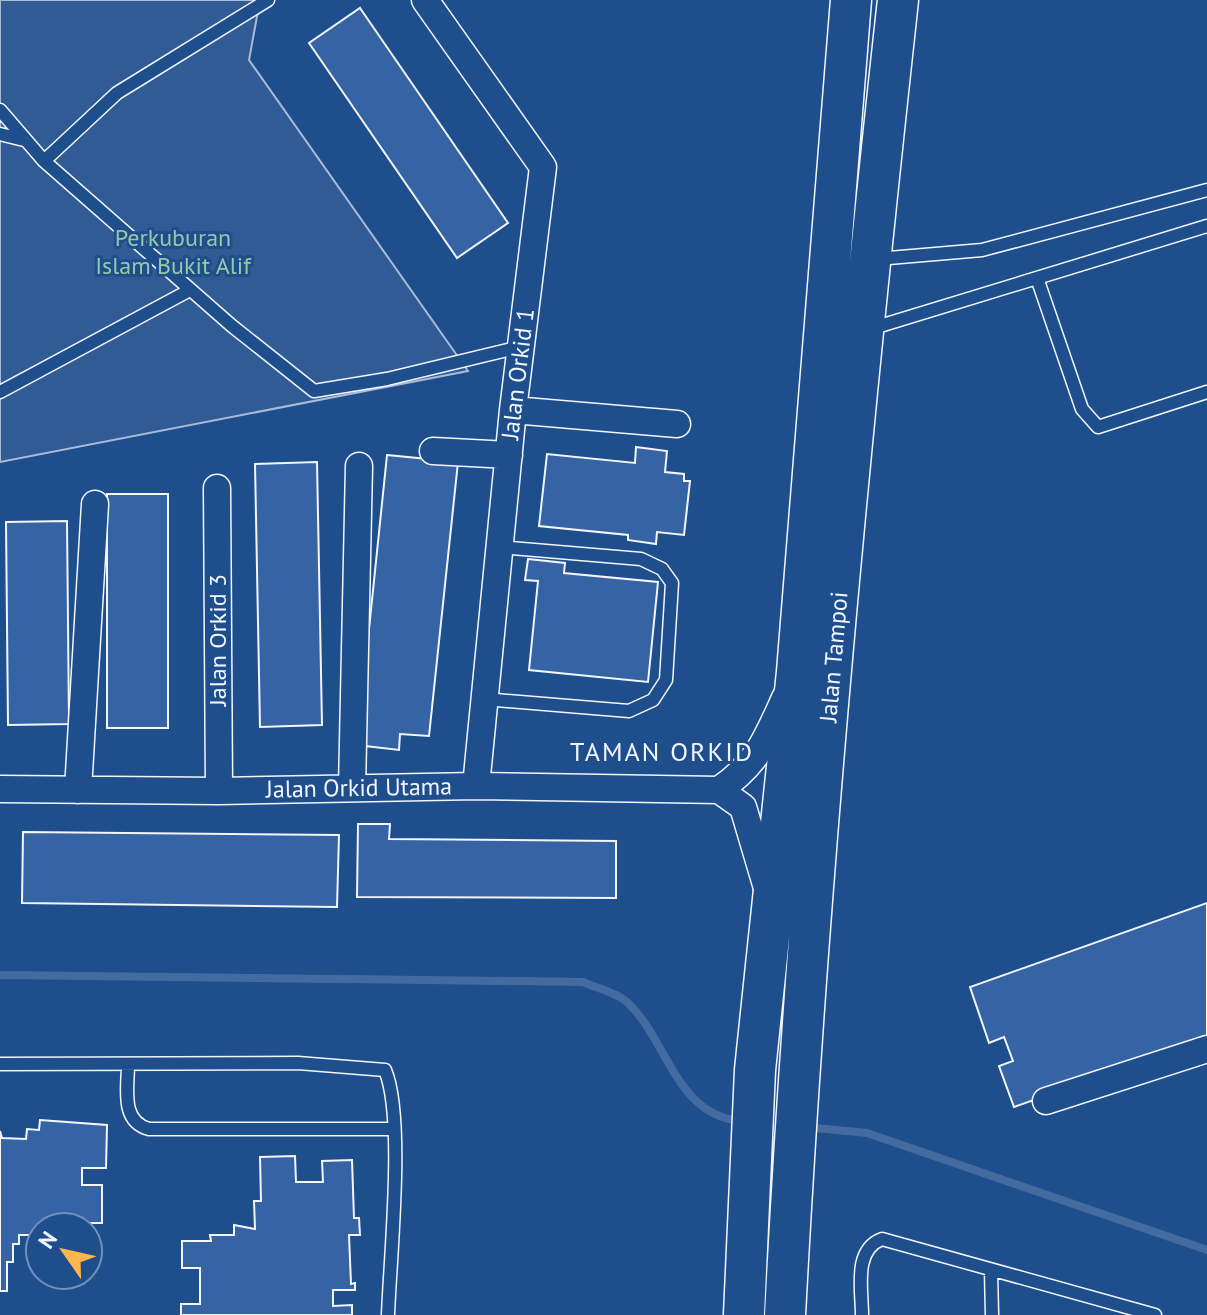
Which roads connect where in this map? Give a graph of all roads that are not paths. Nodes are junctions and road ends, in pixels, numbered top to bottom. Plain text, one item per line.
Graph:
1 (268, 0) edge
2 (425, 0) edge
3 (851, 0) edge
4 (898, 0) edge
5 (0, 110) edge
6 (0, 134) edge
7 (25, 140) junction
8 (44, 161) junction
9 (1207, 190) edge
10 (1207, 226) edge
11 (870, 260) junction
12 (1037, 278) junction
13 (190, 290) junction
14 (864, 331) junction
15 (521, 347) junction
16 (0, 392) edge
17 (1207, 392) edge
18 (513, 410) junction
19 (677, 424) dead end
20 (433, 451) dead end
21 (509, 455) junction
22 (359, 466) dead end
23 (217, 488) dead end
24 (95, 504) dead end
25 (500, 547) junction
26 (797, 672) junction
27 (484, 699) junction
28 (476, 786) junction
29 (352, 788) junction
30 (0, 789) edge
31 (78, 790) junction
32 (719, 790) junction
33 (219, 791) junction
34 (774, 910) junction
35 (1207, 1049) edge
36 (0, 1064) edge
37 (128, 1064) junction
38 (1046, 1101) dead end
39 (394, 1129) junction
40 (991, 1271) junction
41 (388, 1315) edge
42 (744, 1315) edge
43 (785, 1315) edge
44 (862, 1315) edge
45 (992, 1315) edge
46 (1155, 1315) edge

1 - 8 lane
2 - 15 street, Jalan Orkid 1
3 - 26 main road, Jalan Tampoi
4 - 11 main road, Jalan Tampoi
5 - 7 lane
6 - 7 lane
7 - 8 lane
8 - 13 lane
9 - 11 lane
10 - 12 lane
11 - 14 main road, Jalan Tampoi
12 - 14 lane
12 - 17 lane
13 - 15 lane
13 - 16 lane
14 - 43 main road, Jalan Tampoi
15 - 18 street, Jalan Orkid 1
18 - 19 street
18 - 21 street, Jalan Orkid 1
20 - 21 street
21 - 25 street, Jalan Orkid 1
22 - 29 street
23 - 33 street, Jalan Orkid 3
24 - 31 street
25 - 27 street, Jalan Orkid 1
25 - 27 lane
26 - 32 street
26 - 34 main road, Jalan Tampoi
27 - 28 street, Jalan Orkid 1
28 - 29 street, Jalan Orkid Utama
28 - 32 street, Jalan Orkid Utama
29 - 33 street, Jalan Orkid Utama
30 - 31 street, Jalan Orkid Utama
31 - 33 street, Jalan Orkid Utama
32 - 34 street
34 - 42 main road, Jalan Tampoi
35 - 38 street
36 - 37 lane
37 - 39 lane
37 - 39 lane
39 - 41 lane
40 - 44 lane
40 - 45 lane
40 - 46 lane

